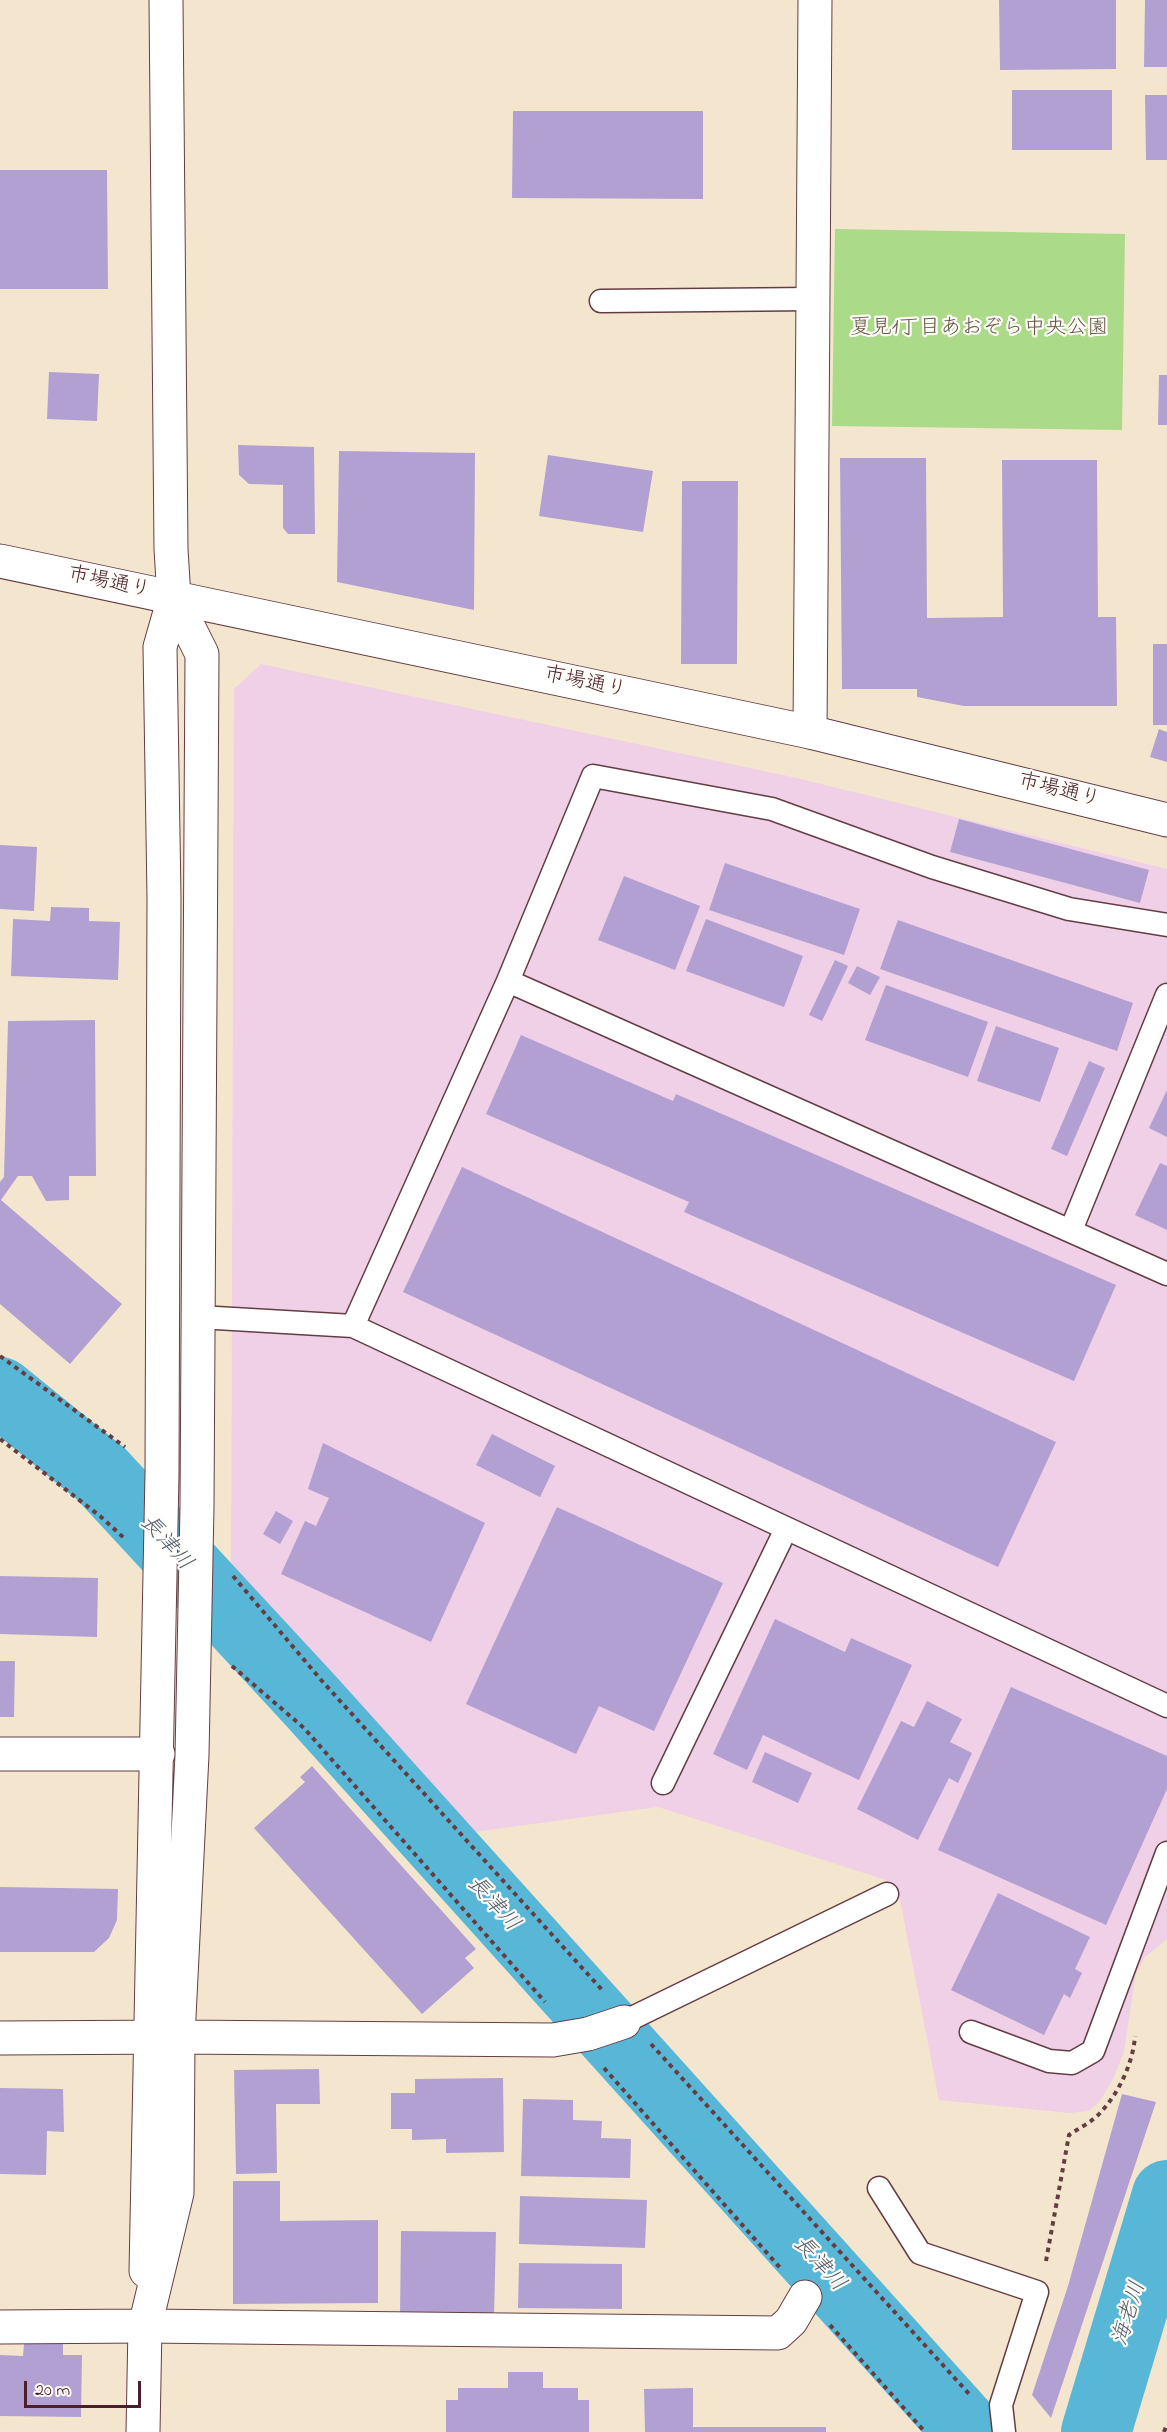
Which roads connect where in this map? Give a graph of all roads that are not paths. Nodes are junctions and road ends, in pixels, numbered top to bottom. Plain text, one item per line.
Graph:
1 (166, 0) edge
2 (815, 0) edge
3 (812, 299) junction
4 (601, 301) dead end
5 (0, 561) edge
6 (174, 598) junction
7 (810, 732) junction
8 (1167, 820) edge
9 (1167, 925) edge
10 (508, 981) junction
11 (1167, 995) edge
12 (1071, 1230) junction
13 (1167, 1274) edge
14 (199, 1317) junction
15 (353, 1326) junction
16 (786, 1529) junction
17 (1167, 1706) edge
18 (0, 1754) edge
19 (158, 1754) junction
20 (663, 1783) dead end
21 (1167, 1853) edge
22 (887, 1894) dead end
23 (624, 2022) joint
24 (971, 2032) dead end
25 (165, 2037) junction
26 (0, 2038) edge
27 (879, 2188) dead end
28 (805, 2297) dead end
29 (145, 2326) junction
30 (0, 2327) edge
31 (143, 2432) edge
32 (1004, 2432) edge

1 - 6 street
2 - 3 street
3 - 4 lane
3 - 7 street
5 - 6 street, 市場通り
6 - 7 street, 市場通り
6 - 14 street
6 - 19 street
7 - 8 street, 市場通り
9 - 10 lane
10 - 12 lane
10 - 15 lane
11 - 12 lane
12 - 13 lane
14 - 15 lane
14 - 25 street
15 - 16 lane
16 - 17 lane
16 - 20 lane
18 - 19 street
19 - 25 street
21 - 24 lane
22 - 23 lane
23 - 25 street
25 - 26 street
25 - 29 street
27 - 32 lane
28 - 29 street
29 - 30 street
29 - 31 street

